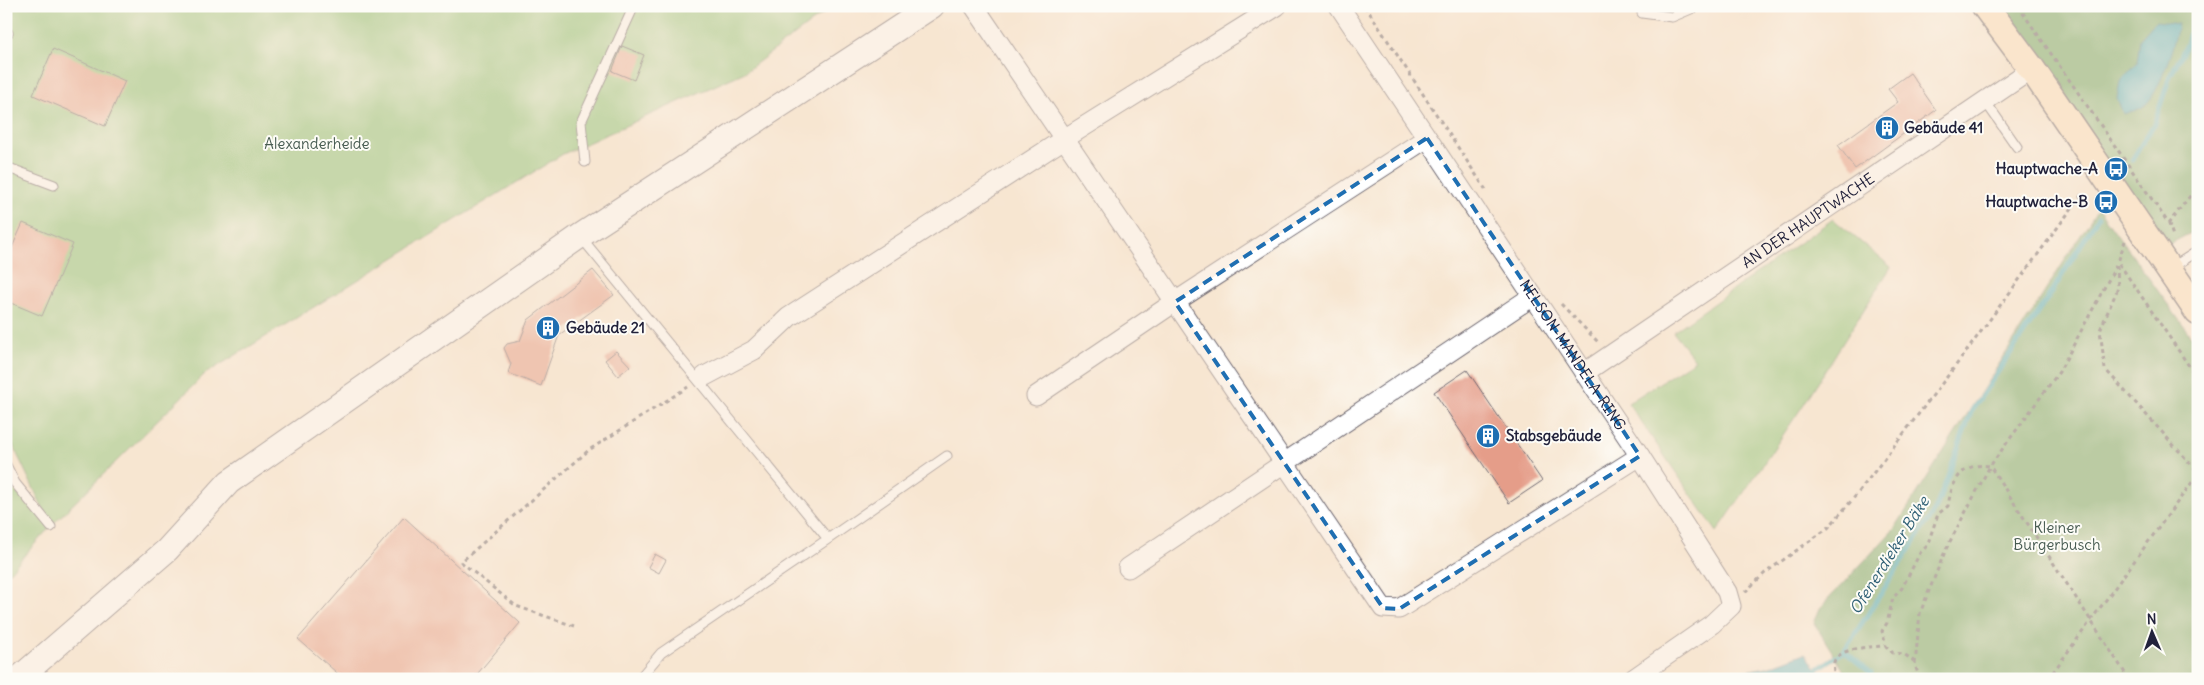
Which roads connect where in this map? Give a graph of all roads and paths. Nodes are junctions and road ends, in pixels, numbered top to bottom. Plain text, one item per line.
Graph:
1 (634, 6) edge
2 (932, 6) edge
3 (974, 6) edge
4 (1277, 6) edge
5 (1339, 6) edge
6 (1365, 6) edge
7 (1698, 6) edge
8 (1985, 6) edge
9 (2018, 6) edge
10 (1642, 13) dead end
11 (2032, 69) junction
12 (1985, 101) junction
13 (1064, 138) junction
14 (1427, 138) junction
15 (2017, 147) dead end
16 (585, 162) dead end
17 (6, 167) edge
18 (54, 185) dead end
19 (2198, 186) edge
20 (2083, 193) dead end
21 (1489, 195) dead end
22 (2158, 229) junction
23 (580, 236) junction
24 (2197, 253) edge
25 (2118, 262) junction
26 (2175, 266) junction
27 (1533, 296) junction
28 (1558, 301) dead end
29 (1175, 302) junction
30 (2198, 312) edge
31 (1611, 356) junction
32 (1584, 373) junction
33 (705, 376) joint
34 (2198, 379) edge
35 (1036, 396) dead end
36 (947, 456) dead end
37 (1640, 456) junction
38 (1284, 463) junction
39 (6, 464) edge
40 (1990, 466) junction
41 (2198, 473) edge
42 (51, 527) dead end
43 (828, 539) junction
44 (1128, 568) dead end
45 (1731, 606) junction
46 (2090, 619) junction
47 (574, 626) dead end
48 (1886, 646) junction
49 (1915, 662) junction
50 (18, 679) edge
51 (639, 679) edge
52 (1633, 679) edge
53 (1834, 679) edge
54 (1920, 679) edge
55 (2048, 679) edge
56 (2129, 679) edge

1 - 16 lane
2 - 23 street
3 - 13 street
4 - 13 street
5 - 14 street, NELSON-MANDELA-RING
6 - 21 path
7 - 10 lane
8 - 11 main road
9 - 22 path
11 - 12 street, AN DER HAUPTWACHE
11 - 22 main road
12 - 15 lane
12 - 31 street, AN DER HAUPTWACHE
13 - 29 street
13 - 33 street
14 - 27 street, NELSON-MANDELA-RING
14 - 29 street
17 - 18 lane
19 - 22 path
20 - 45 path
22 - 26 main road
22 - 26 path
23 - 43 lane
23 - 50 street
24 - 26 lane
25 - 34 path
25 - 40 path
25 - 41 path
26 - 30 main road
27 - 32 street, NELSON-MANDELA-RING
27 - 38 street
28 - 31 path
29 - 35 street
29 - 38 street
31 - 32 street, AN DER HAUPTWACHE
32 - 37 street, NELSON-MANDELA-RING
33 - 47 path
36 - 43 lane
37 - 38 street
37 - 45 street, NELSON-MANDELA-RING
38 - 44 street
39 - 42 lane
40 - 46 path
40 - 48 path
40 - 49 path
41 - 46 path
43 - 51 lane
45 - 52 street
46 - 55 path
46 - 56 path
48 - 49 path
48 - 53 path
49 - 54 path

